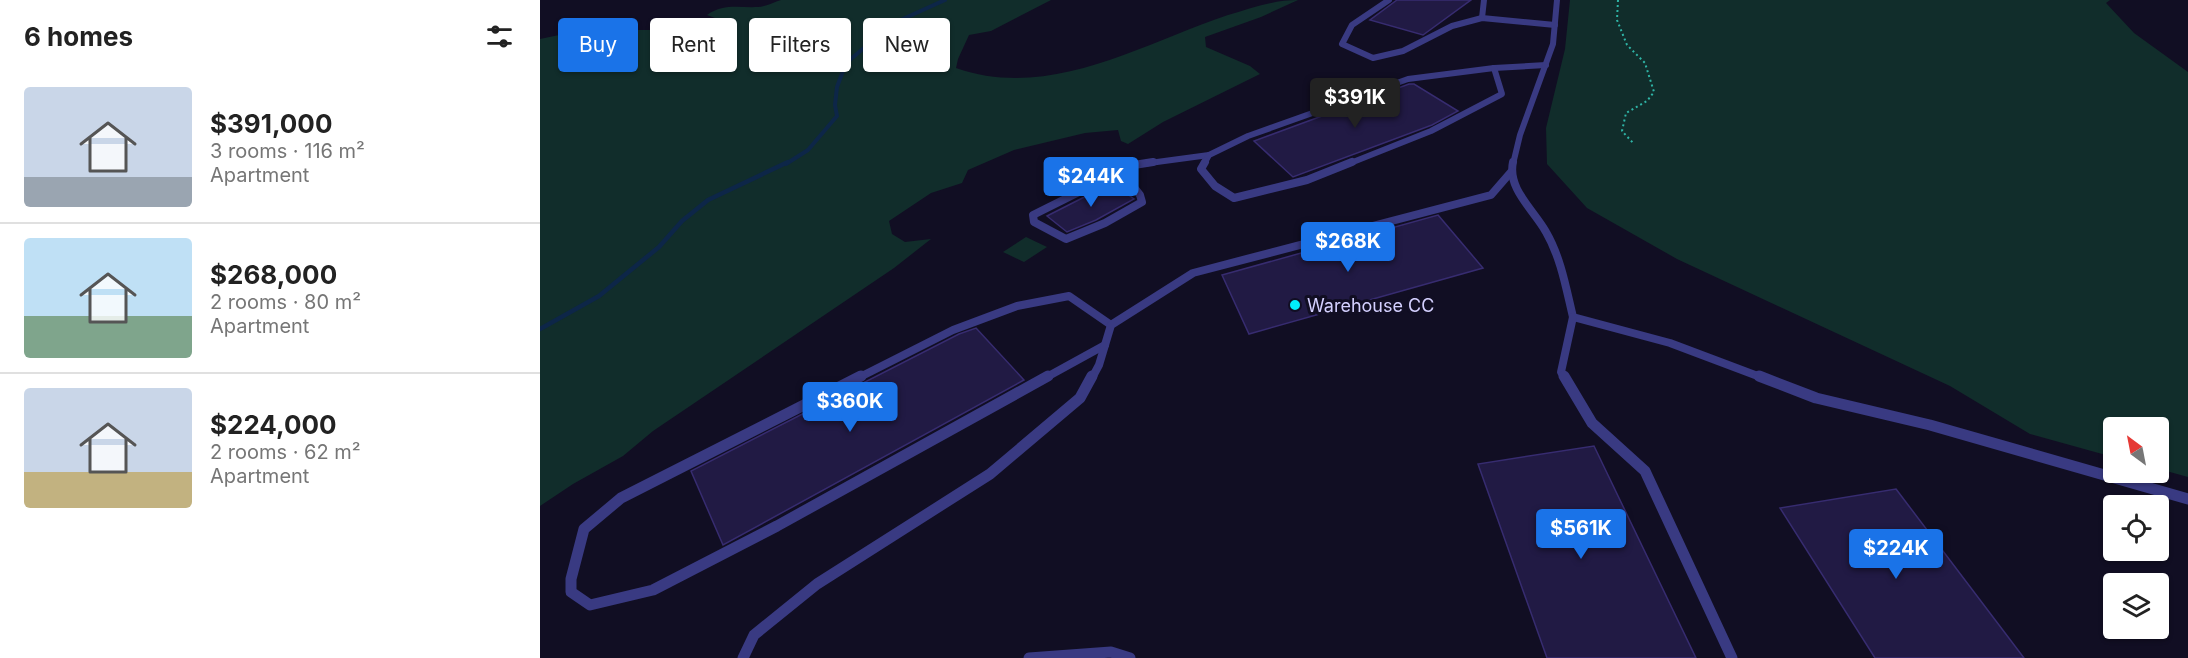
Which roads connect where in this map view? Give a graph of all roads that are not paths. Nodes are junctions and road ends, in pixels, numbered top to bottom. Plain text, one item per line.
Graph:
1 (1389, 0) edge
2 (1484, 0) edge
3 (1557, 0) edge
4 (1482, 18) junction
5 (1555, 25) junction
6 (1546, 65) junction
7 (1494, 68) junction
8 (1209, 155) junction
9 (1121, 171) junction
10 (1511, 172) junction
11 (1574, 317) junction
12 (1111, 325) junction
13 (1105, 345) junction
14 (2188, 499) edge
15 (743, 658) edge
16 (1029, 658) edge
17 (1130, 658) edge
18 (1732, 658) edge

1 - 4 lane
2 - 4 lane
3 - 5 lane
4 - 5 lane
5 - 6 lane
6 - 7 lane
6 - 10 lane
7 - 8 lane
7 - 8 lane
8 - 9 lane
9 - 9 lane
10 - 11 lane
10 - 12 lane
11 - 14 lane
11 - 18 lane
12 - 13 lane
12 - 13 lane
13 - 15 lane
16 - 17 lane

